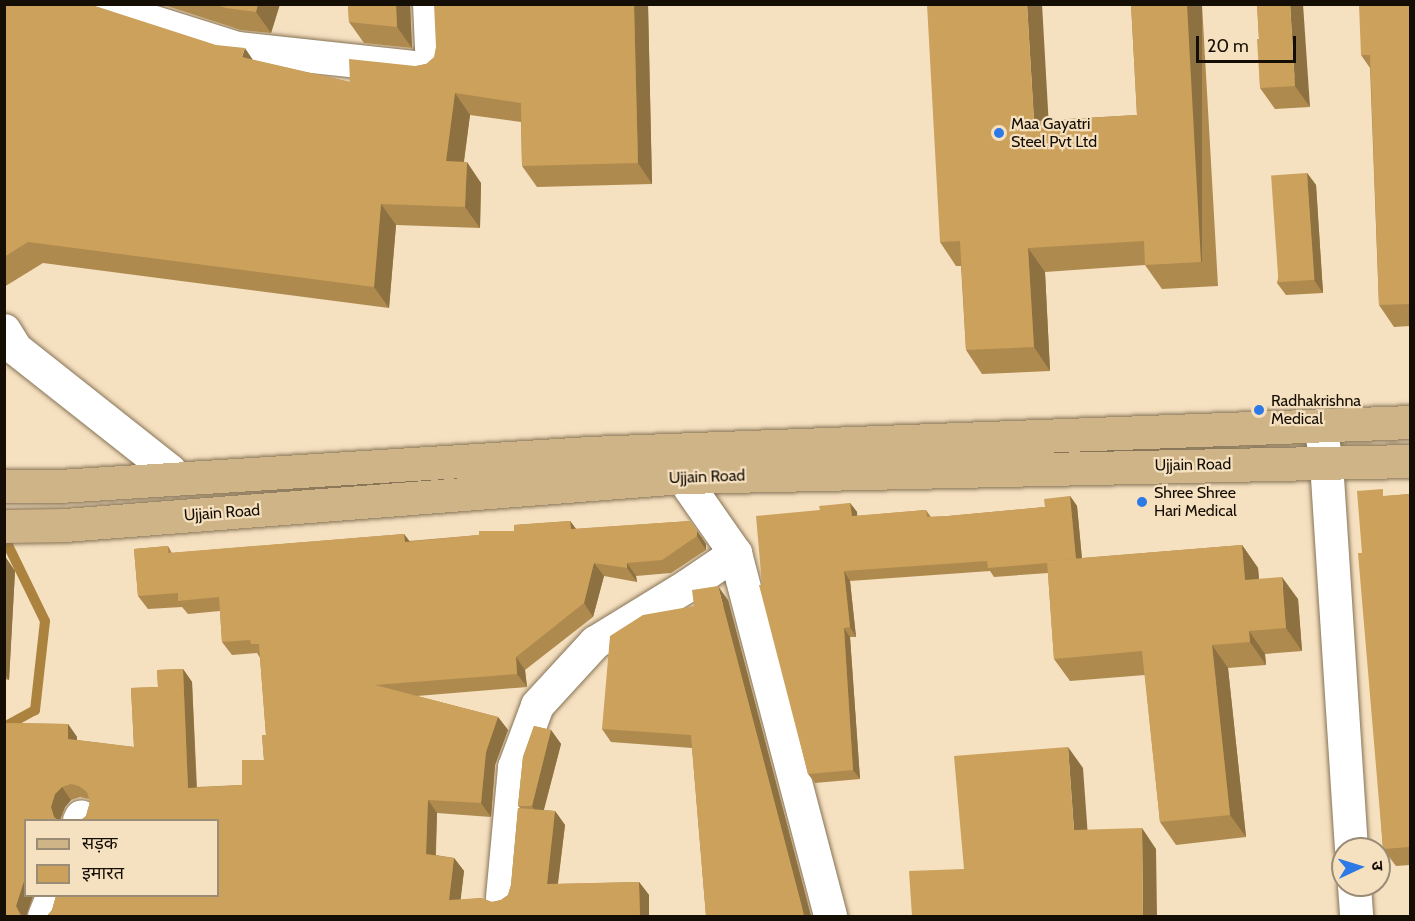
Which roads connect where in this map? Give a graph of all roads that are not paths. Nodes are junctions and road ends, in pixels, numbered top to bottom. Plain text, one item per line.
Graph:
1 (97, 4) edge
2 (429, 4) edge
3 (4, 330) edge
4 (1410, 422) edge
5 (1320, 425) junction
6 (1410, 461) edge
7 (1326, 462) junction
8 (682, 477) junction
9 (172, 478) junction
10 (4, 486) edge
11 (4, 526) edge
12 (735, 553) junction
13 (1350, 837) edge
14 (52, 897) edge
15 (502, 897) edge
16 (1355, 897) edge
17 (44, 916) edge
18 (830, 916) edge
19 (1356, 916) edge

1 - 2 street
3 - 9 street
4 - 5 main road, Ujjain Road
5 - 7 street
5 - 9 main road, Ujjain Road
6 - 7 main road, Ujjain Road
7 - 8 main road, Ujjain Road
7 - 13 street
8 - 11 main road, Ujjain Road
8 - 12 street
9 - 10 main road, Ujjain Road
12 - 15 street
12 - 18 street
14 - 17 street
16 - 19 street

